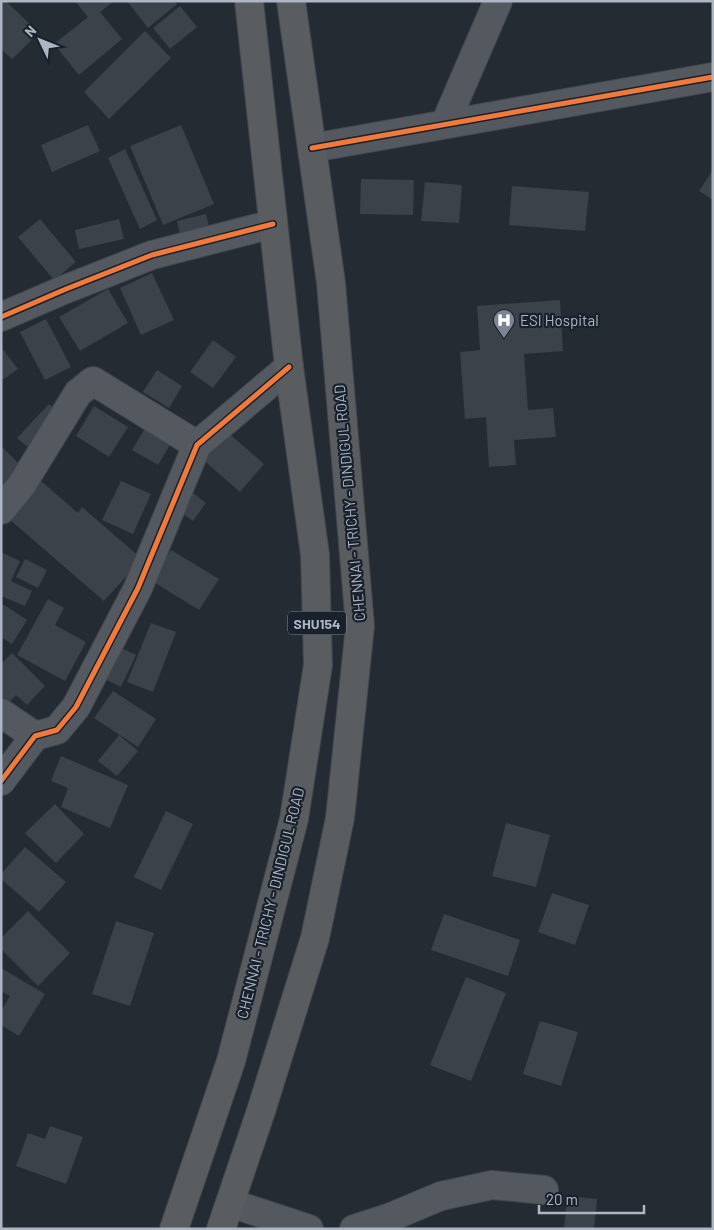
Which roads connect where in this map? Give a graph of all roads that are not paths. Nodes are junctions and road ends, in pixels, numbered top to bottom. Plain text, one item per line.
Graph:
1 (249, 1) edge
2 (291, 1) edge
3 (498, 1) edge
4 (713, 77) edge
5 (445, 124) junction
6 (312, 148) junction
7 (273, 224) junction
8 (1, 317) edge
9 (289, 367) junction
10 (197, 445) junction
11 (1, 510) edge
12 (1, 713) edge
13 (35, 736) junction
14 (1, 781) edge
15 (544, 1190) dead end
16 (230, 1203) junction
17 (174, 1229) edge
18 (221, 1229) edge
19 (309, 1229) edge
20 (354, 1229) edge

1 - 7 highway, CHENNAI - TRICHY - DINDIGUL ROAD / SHU154
2 - 6 highway, CHENNAI - TRICHY - DINDIGUL ROAD
3 - 5 street
4 - 5 street
5 - 6 street
6 - 16 highway, CHENNAI - TRICHY - DINDIGUL ROAD
7 - 8 street
7 - 9 highway, CHENNAI - TRICHY - DINDIGUL ROAD / SHU154
9 - 10 street
9 - 17 highway, CHENNAI - TRICHY - DINDIGUL ROAD / SHU154
10 - 11 street
10 - 13 street
12 - 13 street
13 - 14 street
15 - 20 street
16 - 18 highway, CHENNAI - TRICHY - DINDIGUL ROAD
16 - 19 street

